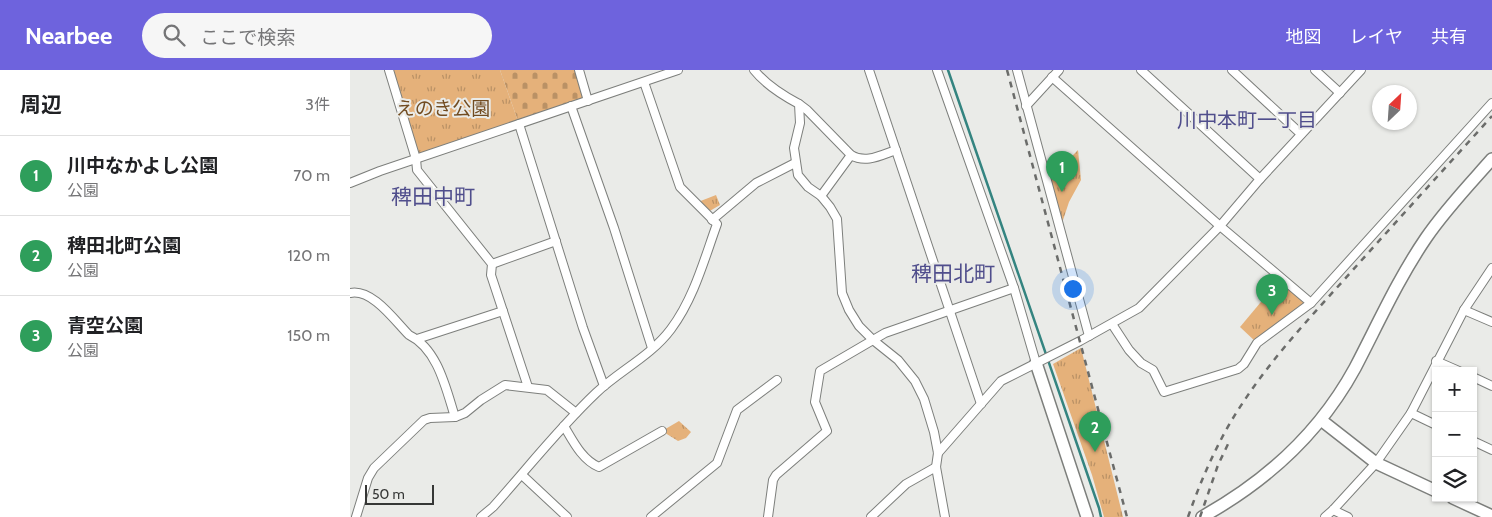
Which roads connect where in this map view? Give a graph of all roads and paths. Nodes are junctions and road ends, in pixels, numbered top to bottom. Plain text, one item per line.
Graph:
1 (389, 70) edge
2 (579, 70) edge
3 (678, 70) edge
4 (754, 70) edge
5 (869, 70) edge
6 (938, 70) edge
7 (1017, 70) edge
8 (1059, 70) edge
9 (1141, 70) edge
10 (1232, 70) edge
11 (1315, 70) edge
12 (1361, 70) edge
13 (1052, 78) junction
14 (644, 82) junction
15 (1340, 93) junction
16 (588, 101) junction
17 (1492, 103) edge
18 (799, 104) junction
19 (571, 106) junction
20 (1026, 106) junction
21 (519, 124) junction
22 (1301, 134) junction
23 (896, 150) junction
24 (851, 156) junction
25 (416, 159) junction
26 (1492, 159) edge
27 (795, 163) junction
28 (1260, 179) junction
29 (350, 183) edge
30 (821, 196) junction
31 (712, 220) junction
32 (1220, 226) junction
33 (556, 241) junction
34 (492, 264) junction
35 (1492, 268) edge
36 (1014, 288) junction
37 (350, 293) edge
38 (1311, 304) junction
39 (1464, 310) junction
40 (503, 311) junction
41 (951, 311) junction
42 (1492, 322) edge
43 (1112, 324) junction
44 (1089, 336) junction
45 (417, 339) junction
46 (874, 340) junction
47 (652, 348) junction
48 (1436, 361) junction
49 (1038, 362) junction
50 (1449, 367) edge
51 (1477, 379) edge
52 (777, 380) dead end
53 (604, 386) junction
54 (1492, 386) edge
55 (528, 387) junction
56 (981, 404) junction
57 (576, 412) junction
58 (1411, 413) junction
59 (455, 416) junction
60 (1321, 420) junction
61 (1432, 422) edge
62 (564, 426) junction
63 (662, 431) dead end
64 (1477, 443) edge
65 (1492, 450) edge
66 (938, 453) junction
67 (1376, 463) junction
68 (936, 467) junction
69 (522, 475) junction
70 (1432, 488) edge
71 (1462, 502) edge
72 (1333, 510) junction
73 (1492, 516) edge
74 (356, 517) edge
75 (481, 517) edge
76 (567, 517) edge
77 (651, 517) edge
78 (768, 517) edge
79 (871, 517) edge
80 (944, 517) edge
81 (1087, 517) edge
82 (1202, 517) edge
83 (1325, 517) edge
84 (1348, 517) edge

1 - 25 street
2 - 16 street
3 - 14 street
4 - 18 street
5 - 23 street
6 - 36 street
7 - 20 street
8 - 13 street
9 - 28 street
10 - 22 street
11 - 15 street
12 - 15 street
13 - 20 street
13 - 32 street
14 - 16 street
14 - 31 street
15 - 22 street
16 - 19 street
17 - 38 street
18 - 24 street
18 - 27 street
19 - 21 street
19 - 47 street
20 - 44 street
21 - 25 street
21 - 33 street
22 - 28 street
23 - 24 street
23 - 41 street
24 - 30 street
25 - 29 street
25 - 34 street
26 - 60 street
27 - 30 street
27 - 31 street
28 - 32 street
30 - 46 street
31 - 47 street
32 - 38 street
32 - 43 street
33 - 34 street
33 - 53 street
34 - 40 street
35 - 39 street
36 - 41 street
36 - 49 street
37 - 45 street
38 - 43 street
39 - 42 street
39 - 48 street
40 - 45 street
40 - 55 street
41 - 46 street
41 - 56 street
43 - 44 street
44 - 49 street
45 - 59 street
46 - 66 street
46 - 78 street
47 - 53 street
48 - 50 street
48 - 58 street
49 - 56 street
49 - 81 street
51 - 54 street
52 - 77 street
53 - 57 street
55 - 57 street
55 - 59 street
56 - 66 street
57 - 62 street
58 - 61 street
58 - 67 street
59 - 74 street
60 - 67 street
60 - 82 street
62 - 63 street
62 - 69 street
64 - 65 street
66 - 68 street
67 - 70 street
67 - 72 street
68 - 79 street
68 - 80 street
69 - 75 street
69 - 76 street
71 - 73 street
72 - 83 street
72 - 84 street

